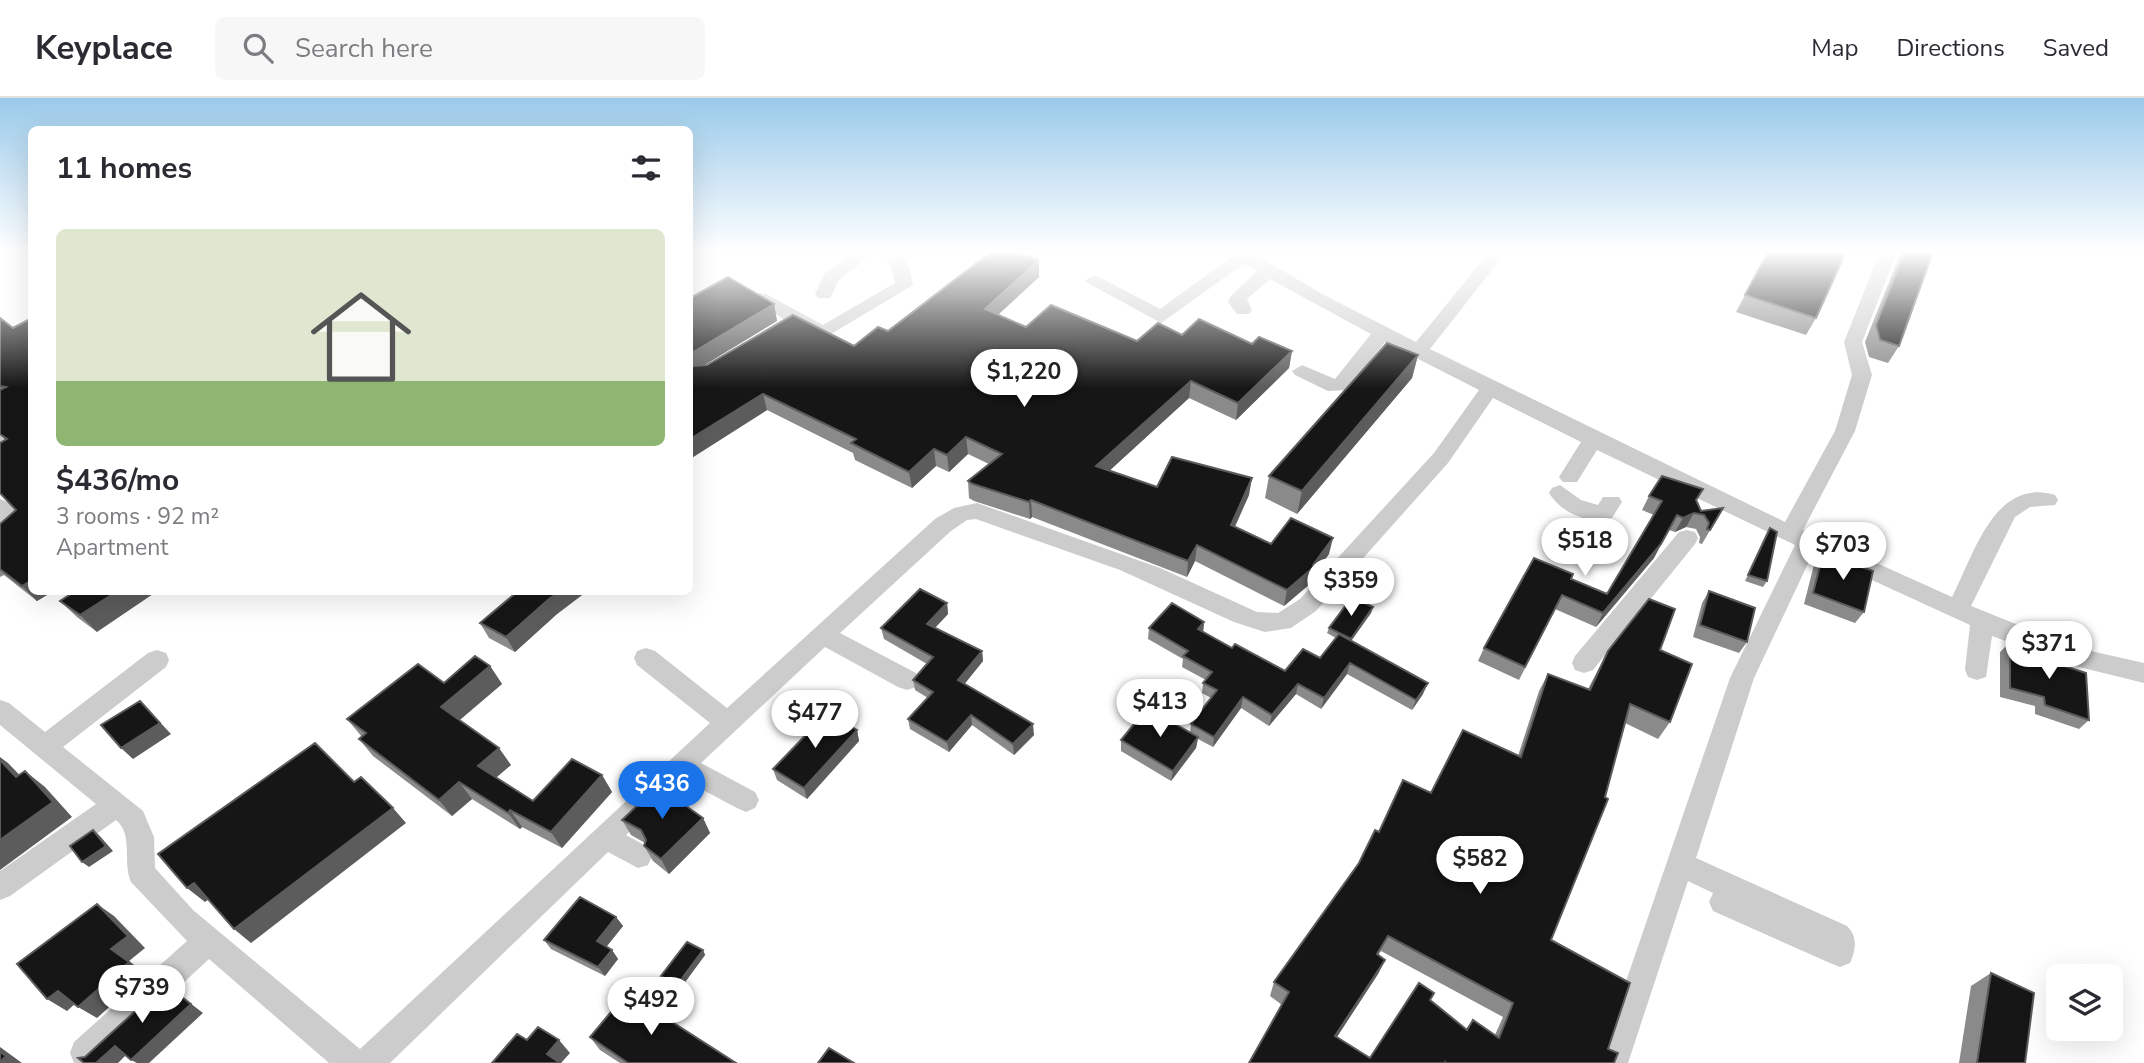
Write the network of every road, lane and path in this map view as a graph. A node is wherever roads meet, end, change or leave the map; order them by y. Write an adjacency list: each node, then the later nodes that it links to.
1 (888, 297): 10 (street)
2 (1123, 297): 3 (street)
3 (1187, 297)
4 (1239, 297): 9 (street)
5 (1317, 297): 11 (street)
6 (1462, 297): 13 (street)
7 (1871, 297): 25 (street)
8 (760, 299): 10 (street)
9 (1243, 310)
10 (796, 320): 12 (street)
11 (1382, 332): 13 (street); 14 (street)
12 (774, 334)
13 (1419, 351): 15 (street)
14 (1301, 371)
15 (1487, 394): 16 (street); 18 (street); 28 (street)
16 (1543, 432)
17 (0, 439): 19 (street)
18 (1592, 440): 21 (street); 25 (street)
19 (0, 447)
20 (2047, 500): 26 (street)
21 (1611, 502)
22 (0, 506): 23 (street)
23 (0, 536)
24 (1687, 538): 31 (street)
25 (1799, 538): 26 (street); 43 (street)
26 (1958, 608): 27 (street)
27 (1982, 619): 32 (street); 33 (street)
28 (822, 634): 34 (street); 36 (street)
29 (646, 658): 36 (street)
30 (157, 660): 37 (street)
31 (1584, 663)
32 (1976, 670)
33 (2144, 673)
34 (907, 680)
35 (0, 710): 37 (street)
36 (727, 722): 38 (street)
37 (44, 747): 40 (street)
38 (680, 765): 39 (street); 41 (street)
39 (746, 800)
40 (116, 805): 44 (street); 46 (street)
41 (604, 836): 42 (street); 49 (street)
42 (638, 856)
43 (1678, 863): 45 (street); 50 (street)
44 (0, 887)
45 (1723, 902)
46 (209, 940): 47 (street); 48 (street)
47 (85, 1053)
48 (353, 1063)
49 (368, 1063)
50 (1613, 1063)

